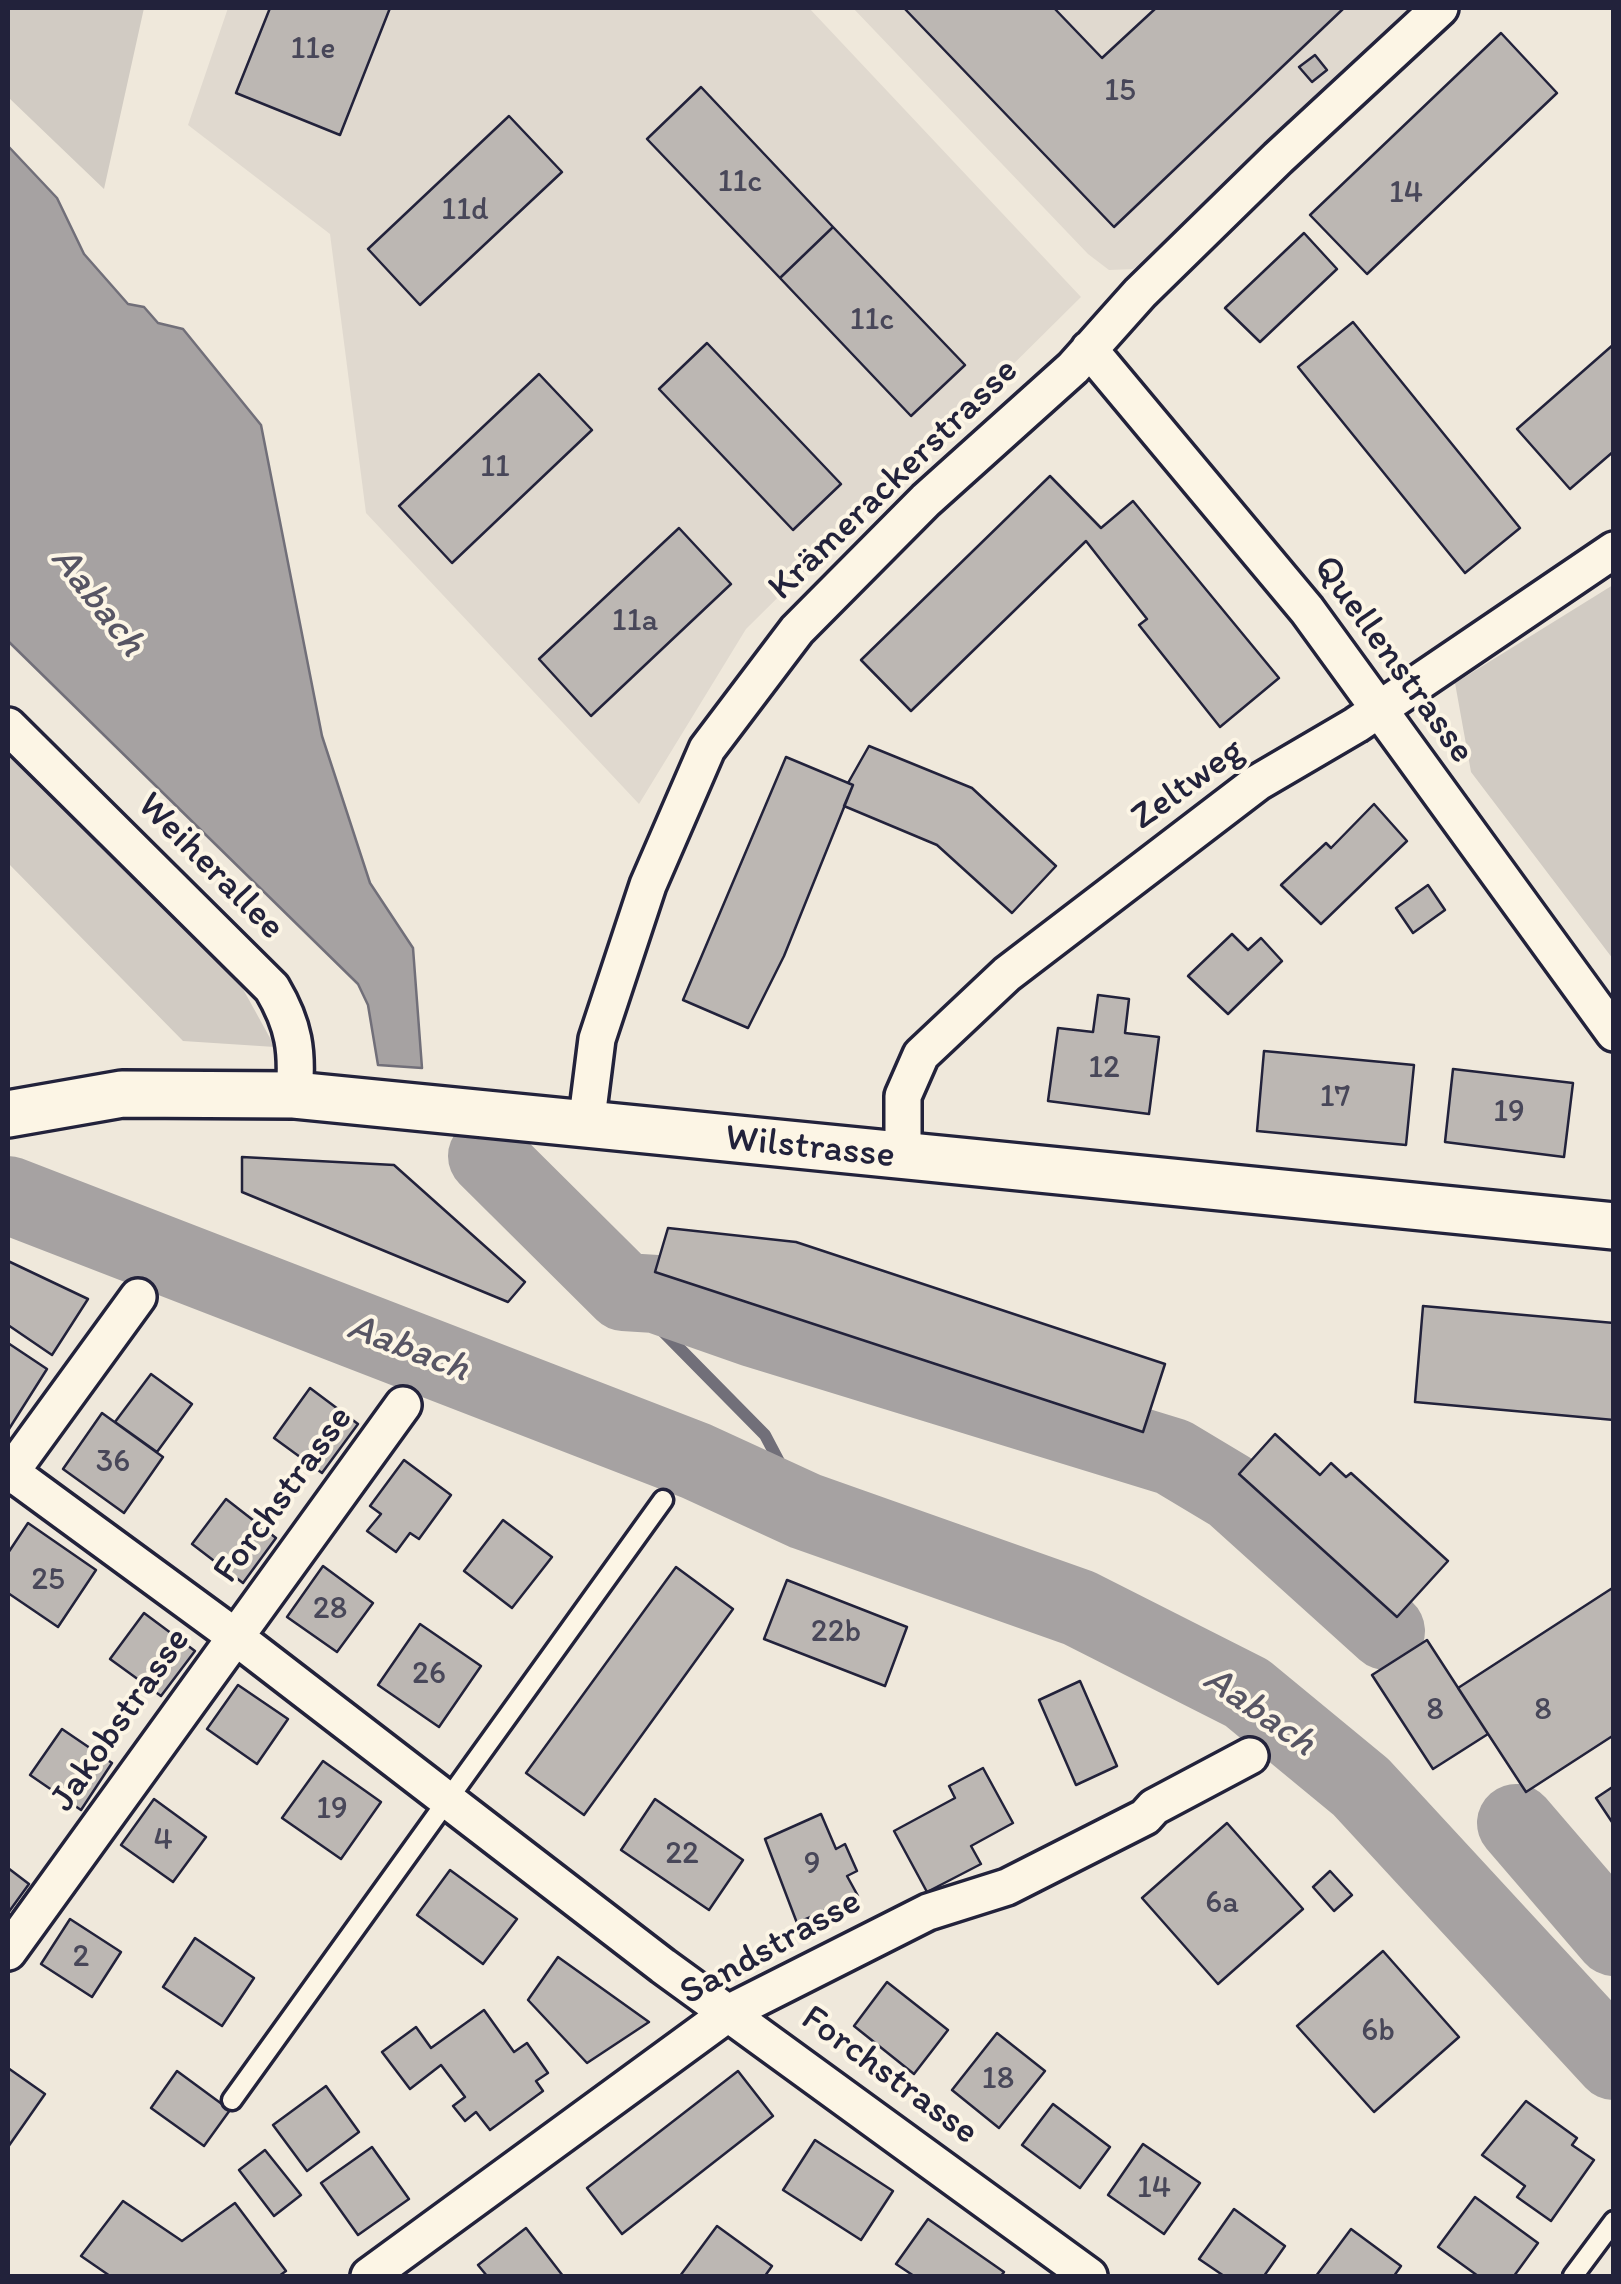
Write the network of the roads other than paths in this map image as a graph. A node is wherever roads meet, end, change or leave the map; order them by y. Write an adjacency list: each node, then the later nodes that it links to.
1 (1440, 8): 2 (street, Krämerackerstrasse)
2 (1090, 348): 4 (street, Quellenstrasse); 9 (street, Krämerackerstrasse)
3 (1614, 550): 4 (street, Zeltweg)
4 (1378, 710): 6 (street, Quellenstrasse); 10 (street, Zeltweg)
5 (8, 726): 7 (street, Weiherallee)
6 (1614, 1033)
7 (294, 1095): 8 (street, Wilstrasse); 9 (street, Wilstrasse)
8 (8, 1114)
9 (586, 1126): 10 (street, Wilstrasse)
10 (903, 1158): 11 (street, Wilstrasse)
11 (1614, 1226)
12 (138, 1297): 14 (street, Forchstrasse)
13 (403, 1406): 16 (street, Forchstrasse)
14 (8, 1472): 16 (street, Forchstrasse)
15 (662, 1500): 18 (lane)
16 (234, 1635): 18 (street, Forchstrasse); 19 (street, Jakobstrasse)
17 (1250, 1756): 20 (street, Sandstrasse)
18 (448, 1800): 20 (street, Forchstrasse); 21 (lane)
19 (8, 1952)
20 (730, 2012): 23 (street, Sandstrasse); 24 (street, Forchstrasse)
21 (232, 2100)
22 (1614, 2222): 25 (lane)
23 (369, 2276)
24 (1089, 2276)
25 (1573, 2276)

